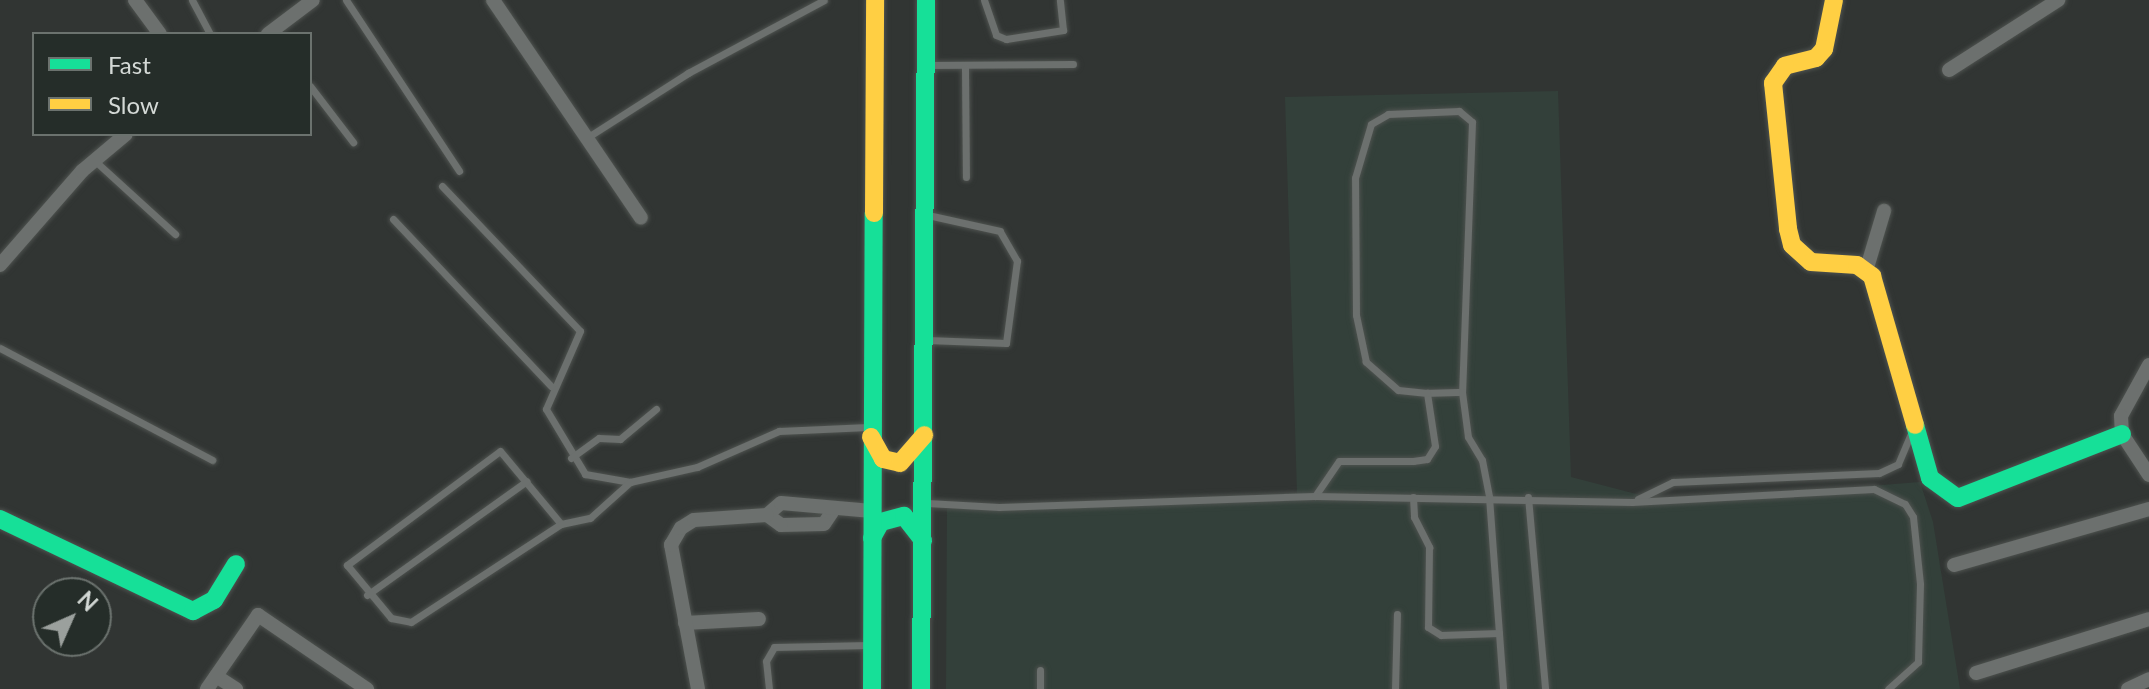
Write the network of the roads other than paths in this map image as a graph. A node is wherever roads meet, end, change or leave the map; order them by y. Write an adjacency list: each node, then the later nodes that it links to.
1 (135, 0): 13 (street)
2 (192, 0): 14 (lane)
3 (313, 0): 15 (street)
4 (346, 0): 25 (lane)
5 (493, 0): 22 (street)
6 (824, 0): 22 (lane)
7 (875, 0): 43 (main road)
8 (926, 0): 17 (main road)
9 (984, 0): 10 (lane)
10 (1060, 0)
11 (1834, 0): 34 (main road)
12 (2058, 0): 19 (street)
13 (159, 32)
14 (209, 32)
15 (272, 32)
16 (1073, 64): 18 (lane)
17 (926, 65): 18 (lane); 29 (main road)
18 (965, 68): 26 (lane)
19 (1949, 70)
20 (312, 89): 23 (lane)
21 (124, 136): 24 (street)
22 (588, 137): 30 (street)
23 (353, 142)
24 (94, 160): 32 (lane); 33 (street)
25 (459, 171)
26 (966, 177)
27 (442, 186): 38 (lane)
28 (1884, 211): 34 (street)
29 (926, 215): 35 (main road); 35 (lane)
30 (641, 218)
31 (393, 219): 38 (lane)
32 (175, 234)
33 (0, 265)
34 (1866, 271): 42 (main road)
35 (925, 340): 44 (main road)
36 (0, 348): 47 (lane)
37 (2149, 365): 45 (street)
38 (551, 386): 46 (lane)
39 (1462, 392): 40 (lane); 40 (lane); 53 (lane)
40 (1427, 393): 51 (lane)
41 (656, 409): 46 (lane)
42 (1915, 424): 45 (main road); 55 (lane)
43 (870, 430): 44 (main road); 50 (lane); 58 (main road)
44 (925, 434): 56 (main road)
45 (2122, 434): 48 (street)
46 (571, 458): 50 (lane)
47 (212, 460)
48 (2149, 475)
49 (527, 481): 62 (lane); 67 (lane); 67 (lane)
50 (630, 482): 62 (lane)
51 (1315, 496): 52 (lane); 56 (lane)
52 (1413, 497): 53 (lane); 72 (lane)
53 (1489, 497): 54 (lane); 72 (lane)
54 (1528, 497): 55 (lane); 88 (lane)
55 (1632, 502): 89 (lane)
56 (925, 503): 64 (main road)
57 (2149, 509): 66 (street)
58 (872, 511): 59 (street); 63 (main road)
59 (832, 512): 60 (street); 60 (street)
60 (767, 515): 71 (street)
61 (0, 519): 65 (main road)
62 (561, 524): 67 (lane)
63 (872, 538): 64 (main road); 73 (main road)
64 (923, 540): 84 (main road)
65 (236, 564)
66 (1954, 565)
67 (367, 595)
68 (1397, 614): 86 (lane)
69 (759, 619): 71 (street)
70 (2149, 619): 75 (street)
71 (685, 623): 81 (street)
72 (1499, 633): 87 (lane)
73 (872, 645): 82 (lane); 83 (main road)
74 (1040, 670): 85 (lane)
75 (1976, 673)
76 (216, 676): 78 (street); 79 (street); 80 (street)
77 (2149, 679): 90 (street)
78 (207, 689)
79 (236, 689)
80 (367, 689)
81 (698, 689)
82 (769, 689)
83 (872, 689)
84 (921, 689)
85 (1040, 689)
86 (1395, 689)
87 (1503, 689)
88 (1545, 689)
89 (1888, 689)
90 (2128, 689)

